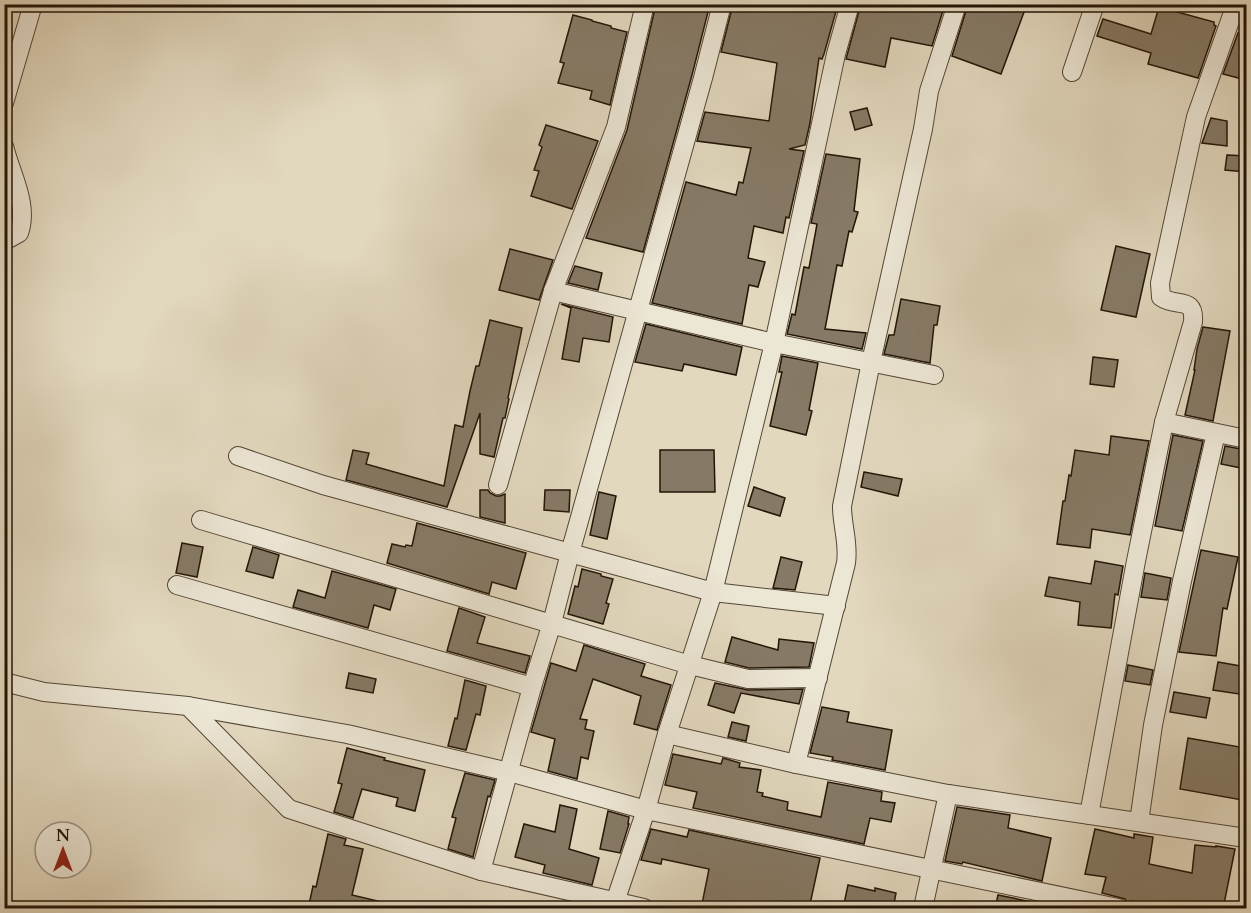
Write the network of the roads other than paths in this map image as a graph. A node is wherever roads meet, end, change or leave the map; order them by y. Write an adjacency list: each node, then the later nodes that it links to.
1 (33, 4): 9 (street)
2 (645, 4): 12 (street)
3 (722, 4): 13 (street)
4 (850, 4): 14 (street)
5 (957, 4): 15 (street)
6 (1095, 4): 8 (street)
7 (1236, 4): 17 (street)
8 (1072, 72)
9 (4, 103)
10 (4, 146): 11 (street)
11 (4, 238)
12 (553, 291): 13 (street); 21 (street)
13 (637, 312): 14 (street); 23 (street)
14 (774, 343): 15 (street); 25 (street)
15 (871, 362): 16 (street); 26 (street)
16 (934, 375)
17 (1164, 422): 18 (street); 38 (street)
18 (1216, 433): 19 (street); 39 (street)
19 (1246, 439)
20 (238, 456): 23 (street)
21 (498, 485)
22 (201, 520): 27 (street)
23 (570, 553): 25 (street); 27 (street)
24 (177, 585): 31 (street)
25 (713, 592): 26 (street); 28 (street)
26 (836, 606): 29 (street)
27 (552, 623): 28 (street); 31 (street)
28 (690, 665): 29 (street); 33 (street)
29 (818, 678): 34 (street)
30 (4, 682): 32 (street)
31 (532, 687): 35 (street)
32 (188, 706): 35 (street); 42 (street)
33 (667, 734): 34 (street); 37 (street)
34 (796, 764): 36 (street)
35 (509, 772): 37 (street); 42 (street)
36 (948, 794): 38 (street); 41 (street)
37 (646, 810): 41 (street); 43 (street)
38 (1089, 814): 39 (street)
39 (1139, 822): 40 (street)
40 (1246, 838)
41 (931, 869): 45 (street); 46 (street)
42 (481, 871): 43 (street)
43 (615, 902): 44 (street)
44 (644, 909)
45 (923, 909)
46 (1118, 909)

